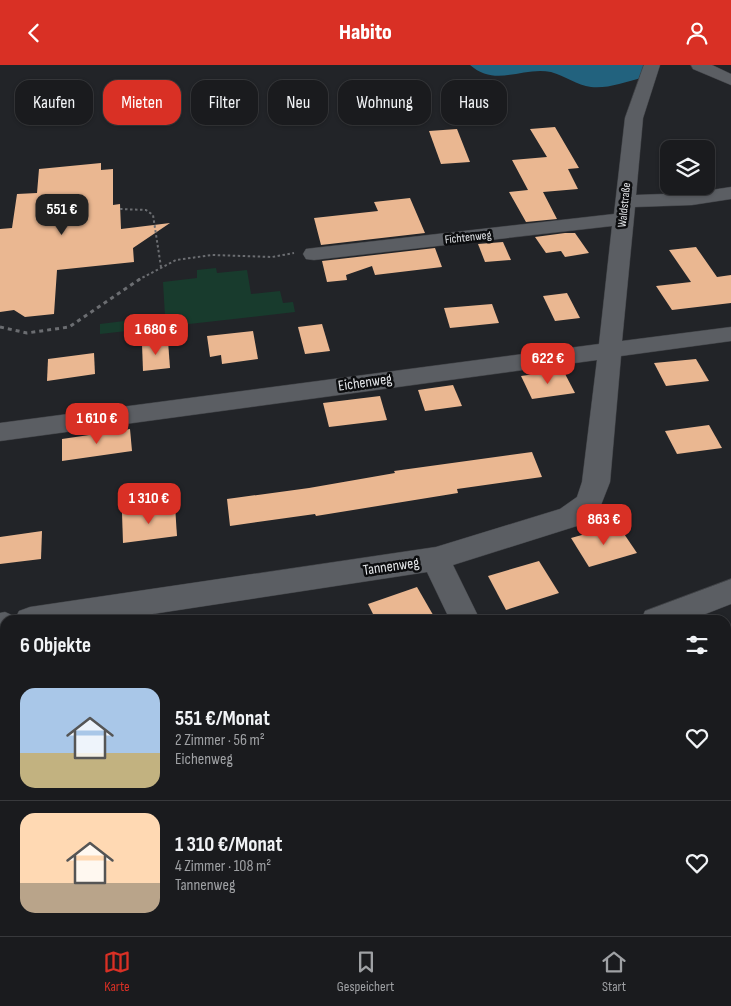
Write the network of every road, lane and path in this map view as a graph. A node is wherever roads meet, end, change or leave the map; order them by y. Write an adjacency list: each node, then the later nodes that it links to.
1 (652, 65): 6 (street, Waldstraße)
2 (699, 65): 3 (street)
3 (731, 79)
4 (731, 193): 6 (street, Fichtenweg)
5 (120, 209): 8 (path)
6 (623, 210): 7 (street, Fichtenweg); 11 (street, Waldstraße)
7 (314, 254): 8 (path)
8 (161, 267): 9 (path)
9 (0, 327)
10 (731, 334): 11 (street, Eichenweg)
11 (611, 349): 12 (street, Eichenweg); 13 (street, Tannenweg)
12 (0, 431)
13 (436, 559): 15 (street, Tannenweg); 16 (street)
14 (731, 591): 17 (street)
15 (63, 615)
16 (463, 615)
17 (669, 615)

